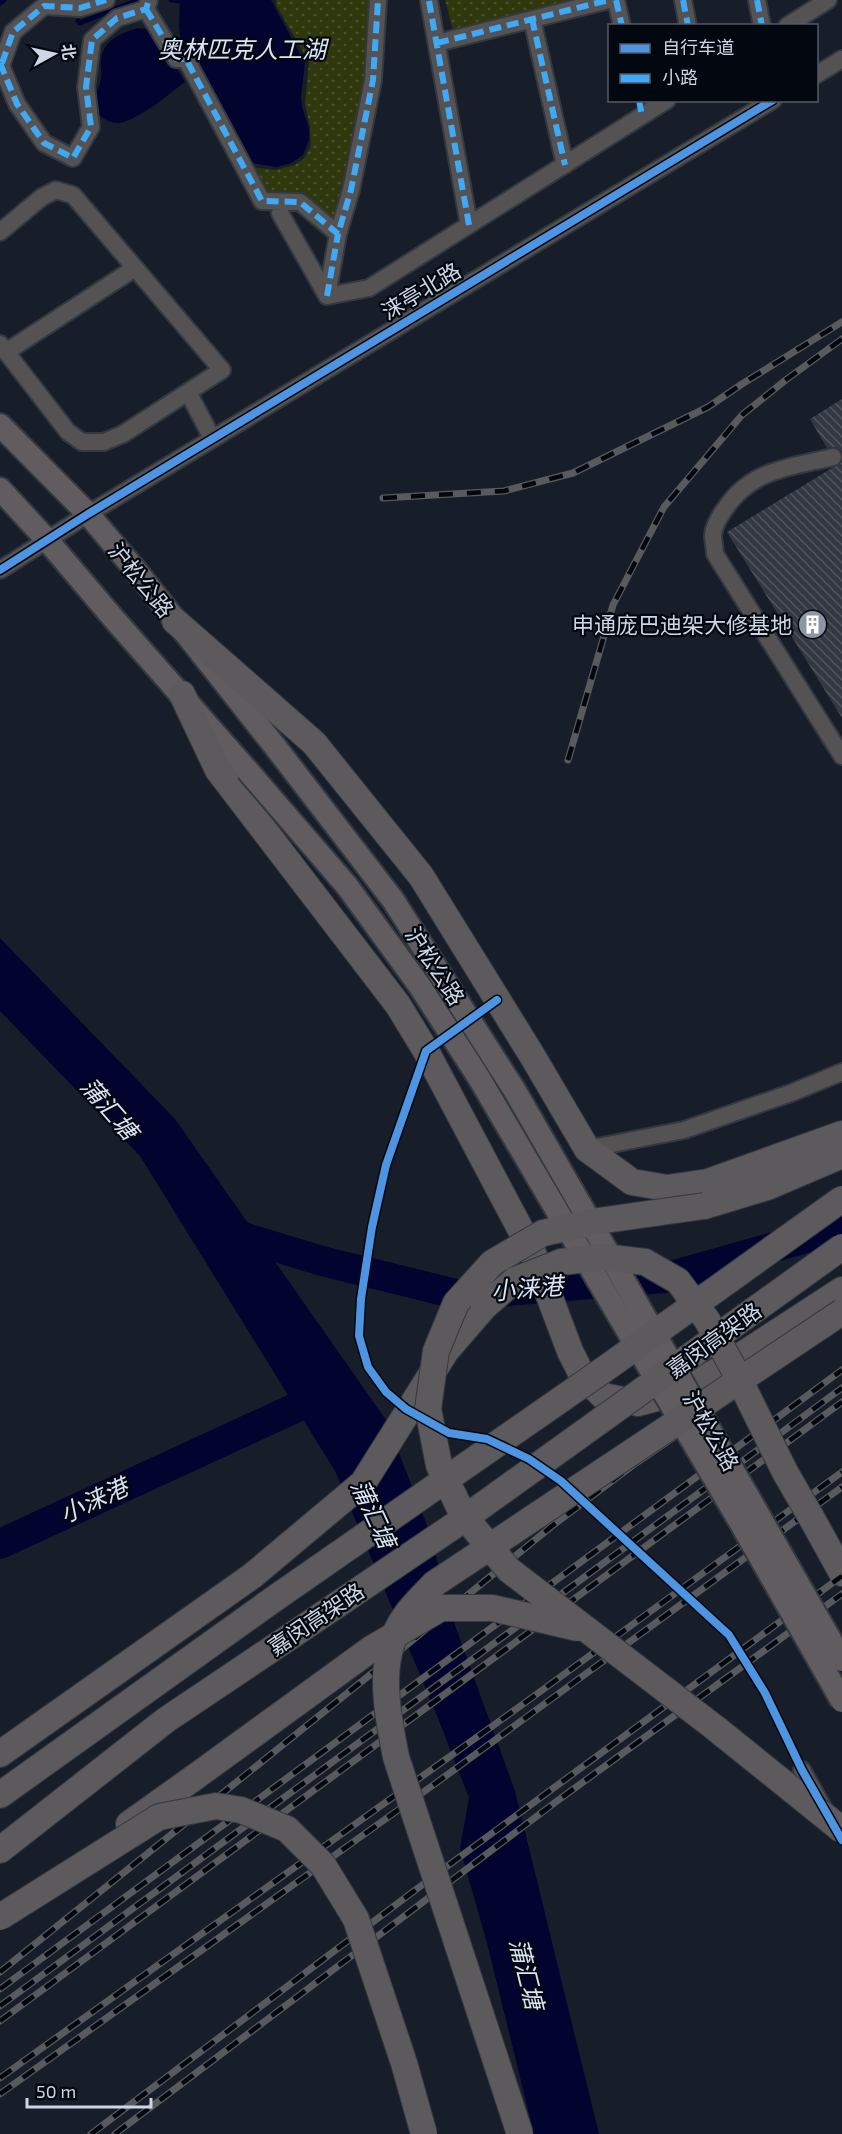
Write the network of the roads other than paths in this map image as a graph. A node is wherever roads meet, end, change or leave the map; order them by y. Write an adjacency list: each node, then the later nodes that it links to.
1 (106, 0): 17 (street)
2 (378, 0): 26 (street)
3 (427, 0): 15 (street)
4 (609, 0): 10 (street)
5 (616, 0): 11 (street)
6 (683, 0): 12 (street)
7 (757, 0): 13 (street)
8 (828, 0): 14 (street)
9 (147, 4): 17 (street); 26 (street)
10 (531, 19): 15 (street); 22 (street)
11 (622, 24)
12 (688, 24)
13 (762, 24)
14 (790, 24)
15 (437, 43): 24 (street)
16 (842, 59): 18 (street)
17 (1, 63)
18 (818, 74)
19 (661, 102): 21 (street)
20 (770, 102): 32 (street, 涞亭北路)
21 (641, 108): 22 (street)
22 (565, 165): 24 (street)
23 (280, 213): 28 (street)
24 (469, 225): 28 (street)
25 (0, 232): 27 (street)
26 (338, 234): 28 (street)
27 (135, 268): 29 (street); 30 (street)
28 (327, 297)
29 (3, 348): 30 (street)
30 (189, 392): 32 (street)
31 (0, 425): 35 (main road, 沪松公路)
32 (212, 438): 35 (street, 涞亭北路)
33 (833, 457): 40 (street)
34 (0, 489): 36 (main road, 沪松公路)
35 (87, 514): 36 (street, 涞亭北路); 38 (main road, 沪松公路)
36 (47, 540): 37 (street, 涞亭北路); 39 (main road, 沪松公路)
37 (0, 570)
38 (175, 621): 43 (highway); 51 (main road, 沪松公路, bridge)
39 (182, 694): 47 (highway); 52 (main road, 沪松公路, bridge)
40 (842, 756)
41 (842, 1072): 43 (street)
42 (842, 1134): 43 (highway)
43 (587, 1149)
44 (842, 1155): 50 (highway, bridge)
45 (842, 1198): 55 (highway, 嘉闵高架路, bridge)
46 (842, 1247): 58 (highway, 嘉闵高架路, bridge)
47 (842, 1290)
48 (842, 1311): 61 (highway, bridge)
49 (842, 1573): 53 (highway, bridge)
50 (587, 1630): 56 (highway, bridge); 59 (highway, bridge)
51 (842, 1660)
52 (842, 1701)
53 (0, 1754)
54 (802, 1770): 57 (street)
55 (0, 1795)
56 (842, 1830)
57 (842, 1840)
58 (0, 1850)
59 (0, 1917): 60 (highway, bridge)
60 (424, 2134)
61 (520, 2134)

